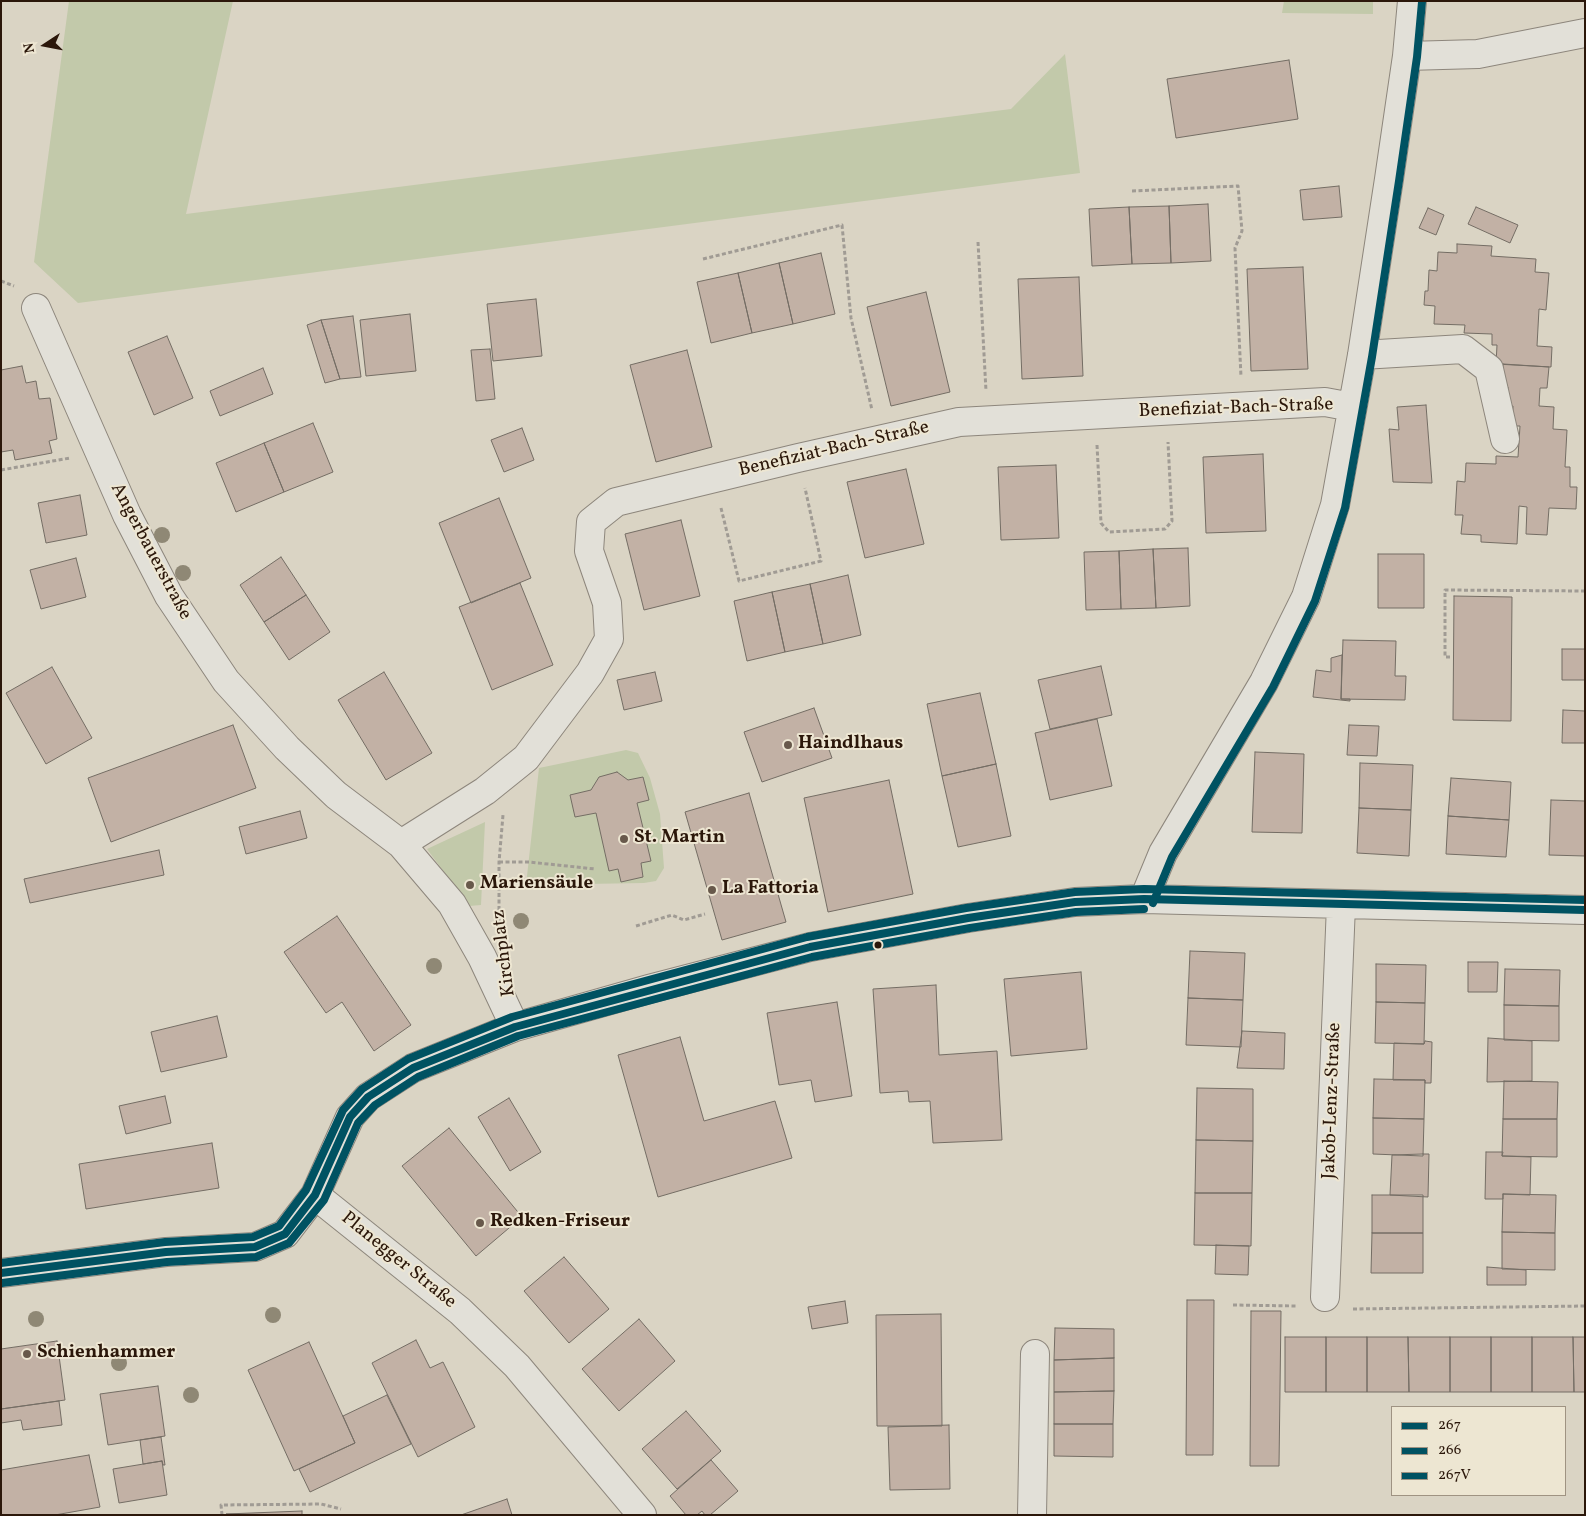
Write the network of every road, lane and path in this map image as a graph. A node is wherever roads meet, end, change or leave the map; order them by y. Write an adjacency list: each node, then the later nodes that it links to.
1 (1412, 1): 3 (street)
2 (1585, 33): 3 (street)
3 (1407, 56): 8 (street)
4 (1132, 191): 9 (path)
5 (978, 242): 13 (path)
6 (703, 259): 15 (path)
7 (36, 308): 16 (street, Angerbauerstraße)
8 (1362, 354): 10 (street); 14 (street)
9 (1242, 406): 10 (street, Benefiziat-Bach-Straße); 11 (street, Benefiziat-Bach-Straße)
10 (1352, 407): 26 (street)
11 (1167, 411): 12 (street, Benefiziat-Bach-Straße); 12 (path)
12 (1096, 415): 13 (street, Benefiziat-Bach-Straße)
13 (987, 420): 15 (street, Benefiziat-Bach-Straße)
14 (1505, 439)
15 (879, 440): 17 (street, Benefiziat-Bach-Straße)
16 (100, 454): 18 (path); 23 (street, Angerbauerstraße)
17 (798, 458): 19 (street, Benefiziat-Bach-Straße); 19 (path)
18 (1, 470)
19 (714, 478): 23 (street, Benefiziat-Bach-Straße)
20 (1585, 591): 21 (path)
21 (1450, 657)
22 (503, 812): 24 (path, Kirchplatz)
23 (401, 844): 32 (street, Kirchplatz)
24 (499, 862): 25 (path); 31 (path, Kirchplatz)
25 (595, 869)
26 (1144, 899): 27 (street); 32 (street)
27 (1341, 905): 28 (street); 35 (street, Jakob-Lenz-Straße)
28 (1585, 910)
29 (705, 914): 30 (path)
30 (636, 926)
31 (500, 932)
32 (515, 1028): 33 (street)
33 (315, 1195): 34 (street); 41 (street, Planegger Straße)
34 (1, 1272)
35 (1323, 1304): 36 (path); 37 (path)
36 (1233, 1305)
37 (1585, 1306)
38 (1035, 1354): 42 (street)
39 (341, 1509): 40 (path)
40 (222, 1515)
41 (642, 1515)
42 (1032, 1515)

